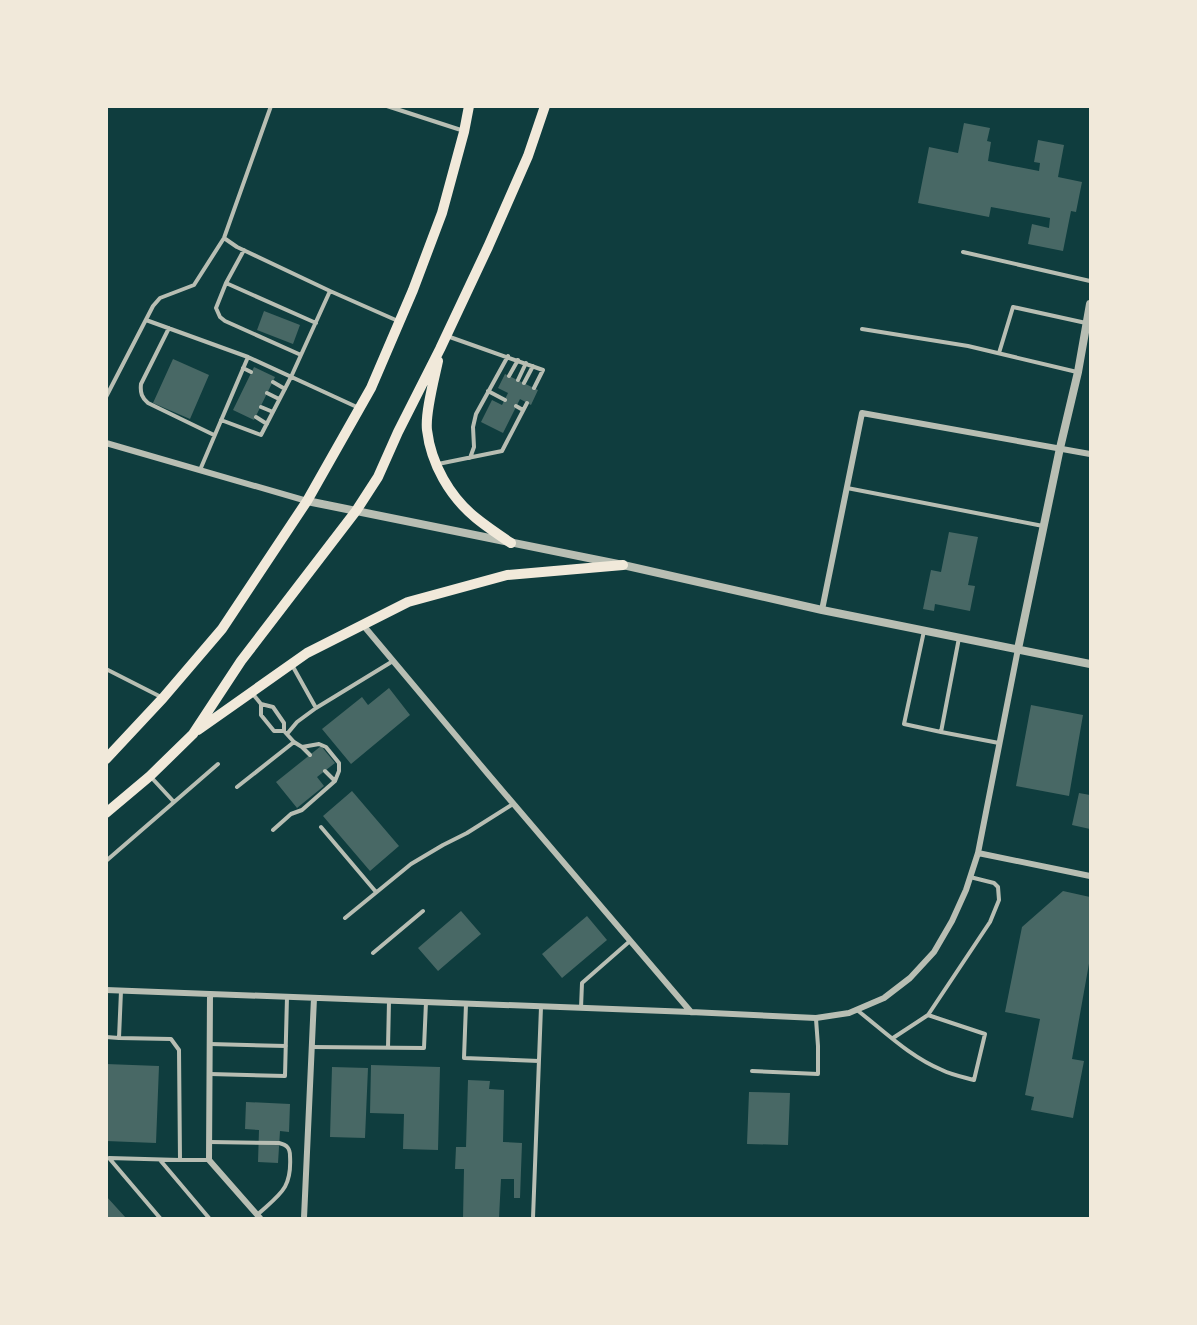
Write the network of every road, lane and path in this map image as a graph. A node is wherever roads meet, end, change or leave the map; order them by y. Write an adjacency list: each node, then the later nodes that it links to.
1 (271, 106): 7 (lane)
2 (387, 106): 5 (lane)
3 (469, 106): 6 (main road)
4 (544, 106): 20 (main road)
5 (400, 108): 6 (lane)
6 (464, 132): 15 (main road)
7 (224, 238): 8 (lane); 14 (lane)
8 (244, 250): 11 (lane); 12 (lane)
9 (963, 252): 10 (lane)
10 (1090, 281)
11 (226, 283): 16 (lane); 23 (lane)
12 (330, 291): 15 (lane); 16 (lane)
13 (1090, 304): 17 (street)
14 (146, 320): 18 (lane); 47 (lane)
15 (400, 321): 55 (main road)
16 (316, 323): 23 (lane)
17 (1087, 323): 22 (lane); 31 (street)
18 (169, 328): 25 (lane); 61 (lane)
19 (862, 329): 22 (lane)
20 (446, 335): 21 (main road); 24 (lane)
21 (440, 349): 66 (main road); 70 (main road)
22 (999, 353): 31 (lane)
23 (301, 355): 33 (lane)
24 (508, 356): 26 (lane); 42 (lane)
25 (248, 357): 29 (lane); 33 (lane)
26 (518, 360): 27 (lane); 32 (lane)
27 (526, 363): 28 (lane); 35 (lane)
28 (533, 366): 38 (lane); 39 (lane)
29 (243, 368): 30 (lane); 34 (lane)
30 (251, 372)
31 (1078, 372): 63 (street)
32 (509, 376)
33 (291, 377): 40 (lane); 55 (lane)
34 (239, 378): 36 (lane); 43 (lane)
35 (518, 380)
36 (246, 382)
37 (273, 382): 40 (lane)
38 (524, 383)
39 (534, 388)
40 (285, 389): 48 (lane)
41 (502, 390): 46 (lane)
42 (489, 391): 46 (lane); 65 (lane)
43 (233, 393): 45 (lane); 51 (lane)
44 (267, 393): 48 (lane)
45 (240, 396)
46 (498, 396): 49 (lane)
47 (106, 397)
48 (279, 399): 57 (lane)
49 (505, 400)
50 (527, 403): 56 (lane)
51 (228, 404): 54 (lane); 59 (lane)
52 (261, 406): 57 (lane)
53 (516, 406): 56 (lane)
54 (235, 407)
55 (359, 409): 69 (main road)
56 (523, 410): 65 (lane)
57 (273, 412): 60 (lane)
58 (256, 417): 60 (lane)
59 (221, 420): 60 (lane); 61 (lane)
60 (267, 424)
61 (215, 435): 67 (lane)
62 (106, 443): 67 (street)
63 (1060, 448): 64 (street); 68 (street); 71 (street)
64 (1090, 454)
65 (470, 458): 66 (lane)
66 (435, 464): 72 (main road)
67 (200, 470): 69 (street)
68 (847, 488): 71 (lane); 74 (street)
69 (307, 501): 70 (street); 84 (main road)
70 (356, 511): 72 (street); 89 (main road)
71 (1044, 526): 78 (street)
72 (511, 543): 73 (street)
73 (623, 565): 74 (street); 75 (main road)
74 (822, 610): 76 (street)
75 (363, 625): 79 (street); 81 (main road)
76 (924, 631): 77 (street); 88 (lane)
77 (959, 637): 78 (street); 88 (lane)
78 (1018, 649): 80 (street); 91 (street)
79 (393, 661): 86 (lane); 101 (street)
80 (1090, 664)
81 (291, 665): 83 (main road); 86 (lane)
82 (106, 669): 84 (lane)
83 (252, 693): 85 (lane); 89 (main road)
84 (163, 698): 94 (main road)
85 (261, 704): 87 (lane); 87 (lane)
86 (316, 708): 87 (lane)
87 (285, 732): 90 (lane)
88 (941, 732): 91 (lane)
89 (193, 734): 97 (main road)
90 (294, 741): 92 (lane); 99 (lane)
91 (1000, 744): 105 (street)
92 (302, 747): 93 (lane); 98 (lane)
93 (310, 755)
94 (106, 759)
95 (218, 764): 100 (lane)
96 (325, 771): 98 (lane)
97 (150, 776): 100 (lane); 102 (main road)
98 (335, 781): 104 (lane)
99 (237, 787)
100 (174, 802): 106 (lane)
101 (513, 804): 109 (lane); 112 (street)
102 (106, 813)
103 (321, 827): 109 (lane)
104 (273, 830)
105 (978, 853): 107 (street); 108 (street)
106 (106, 861)
107 (1090, 876)
108 (970, 877): 124 (street); 126 (lane)
109 (376, 892): 111 (lane)
110 (423, 911): 113 (lane)
111 (345, 918)
112 (631, 941): 123 (lane); 125 (street)
113 (373, 953)
114 (106, 990): 115 (street)
115 (121, 991): 116 (street); 129 (lane)
116 (210, 994): 117 (street); 131 (street)
117 (287, 997): 118 (street); 132 (lane)
118 (314, 998): 119 (street); 133 (street)
119 (389, 1001): 120 (street); 134 (lane)
120 (426, 1002): 121 (street); 134 (lane)
121 (466, 1004): 122 (street); 135 (lane)
122 (541, 1006): 123 (street); 135 (lane)
123 (581, 1008): 125 (street)
124 (856, 1010): 127 (street); 130 (lane)
125 (692, 1012): 127 (street)
126 (928, 1015): 130 (lane); 130 (lane)
127 (816, 1018): 136 (lane)
128 (106, 1037): 129 (lane)
129 (119, 1038): 140 (lane)
130 (893, 1038)
131 (210, 1044): 132 (lane); 137 (street)
132 (286, 1046): 137 (lane)
133 (312, 1047): 134 (lane); 145 (street)
134 (388, 1047)
135 (539, 1061): 146 (lane)
136 (752, 1071)
137 (210, 1074): 138 (street)
138 (209, 1142): 141 (street); 142 (lane)
139 (160, 1160): 140 (lane); 143 (lane); 144 (lane)
140 (180, 1160): 141 (lane)
141 (209, 1160): 142 (street)
142 (259, 1217)
143 (160, 1218)
144 (209, 1218)
145 (304, 1218)
146 (533, 1218)

